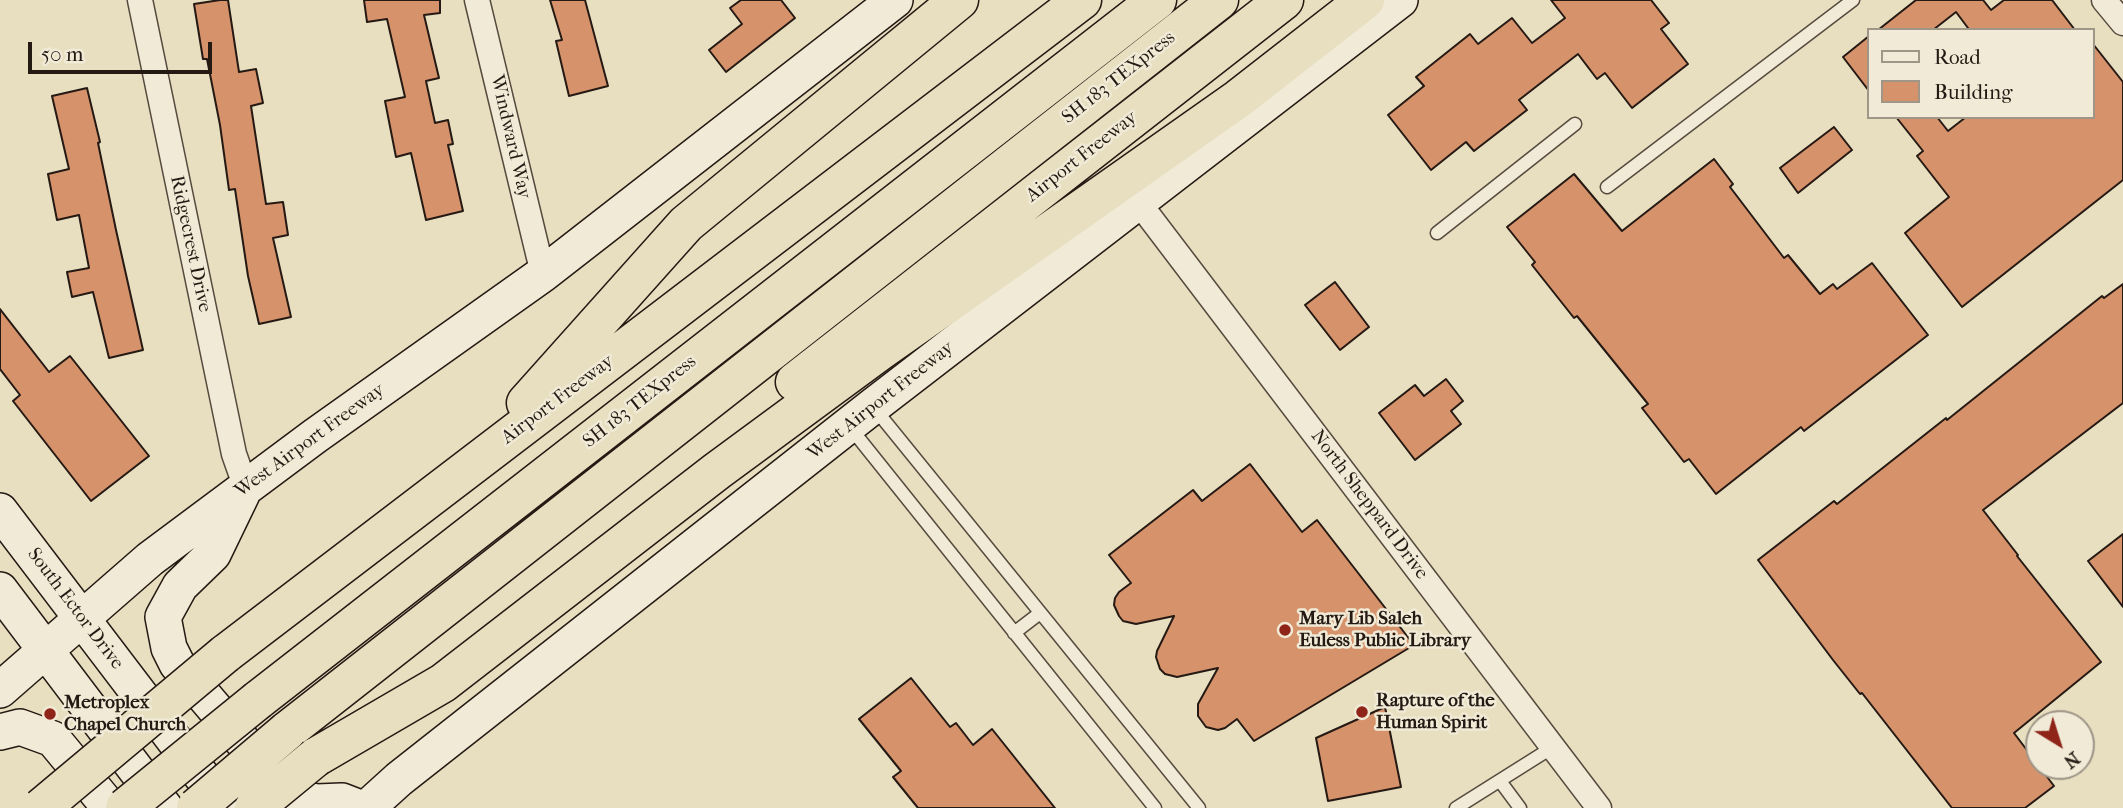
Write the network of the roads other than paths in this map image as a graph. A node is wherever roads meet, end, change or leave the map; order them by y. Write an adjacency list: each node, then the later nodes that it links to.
1 (140, 0): 21 (street, Ridgecrest Drive)
2 (477, 0): 18 (street, Windward Way)
3 (959, 0): 20 (highway)
4 (1083, 0): 20 (highway, Airport Freeway)
5 (1157, 0): 35 (highway, SH 183 TEXpress, bridge)
6 (1219, 0): 37 (highway, SH 183 TEXpress, bridge)
7 (1284, 0): 31 (highway, Airport Freeway)
8 (1365, 0): 31 (highway)
9 (1400, 0): 16 (main road, West Airport Freeway)
10 (1853, 0): 15 (lane)
11 (2104, 0): 13 (street)
12 (880, 5): 18 (main road, West Airport Freeway)
13 (2123, 23)
14 (1575, 124): 17 (lane)
15 (1607, 187)
16 (1139, 203): 19 (main road, West Airport Freeway); 30 (street, North Sheppard Drive)
17 (1437, 233)
18 (543, 274): 21 (main road, West Airport Freeway)
19 (861, 416): 24 (lane); 26 (lane); 41 (main road, West Airport Freeway)
20 (467, 470): 33 (highway, Airport Freeway, bridge)
21 (246, 488): 25 (main road, West Airport Freeway); 40 (main road)
22 (0, 511): 25 (main road, South Ector Drive)
23 (0, 590): 27 (main road)
24 (1040, 613): 26 (lane); 43 (lane)
25 (82, 617): 27 (main road, West Airport Freeway); 38 (main road, South Ector Drive)
26 (1014, 633): 42 (lane)
27 (46, 650): 28 (main road, West Airport Freeway); 36 (main road)
28 (0, 690)
29 (0, 732): 34 (main road)
30 (1553, 747): 32 (lane); 46 (street, North Sheppard Drive)
31 (316, 757): 39 (highway, Airport Freeway, bridge)
32 (1500, 781): 44 (lane); 45 (lane)
33 (41, 808)
34 (110, 808)
35 (125, 808)
36 (165, 808)
37 (196, 808)
38 (226, 808)
39 (254, 808)
40 (360, 808)
41 (367, 808)
42 (1155, 808)
43 (1199, 808)
44 (1456, 808)
45 (1520, 808)
46 (1599, 808)

